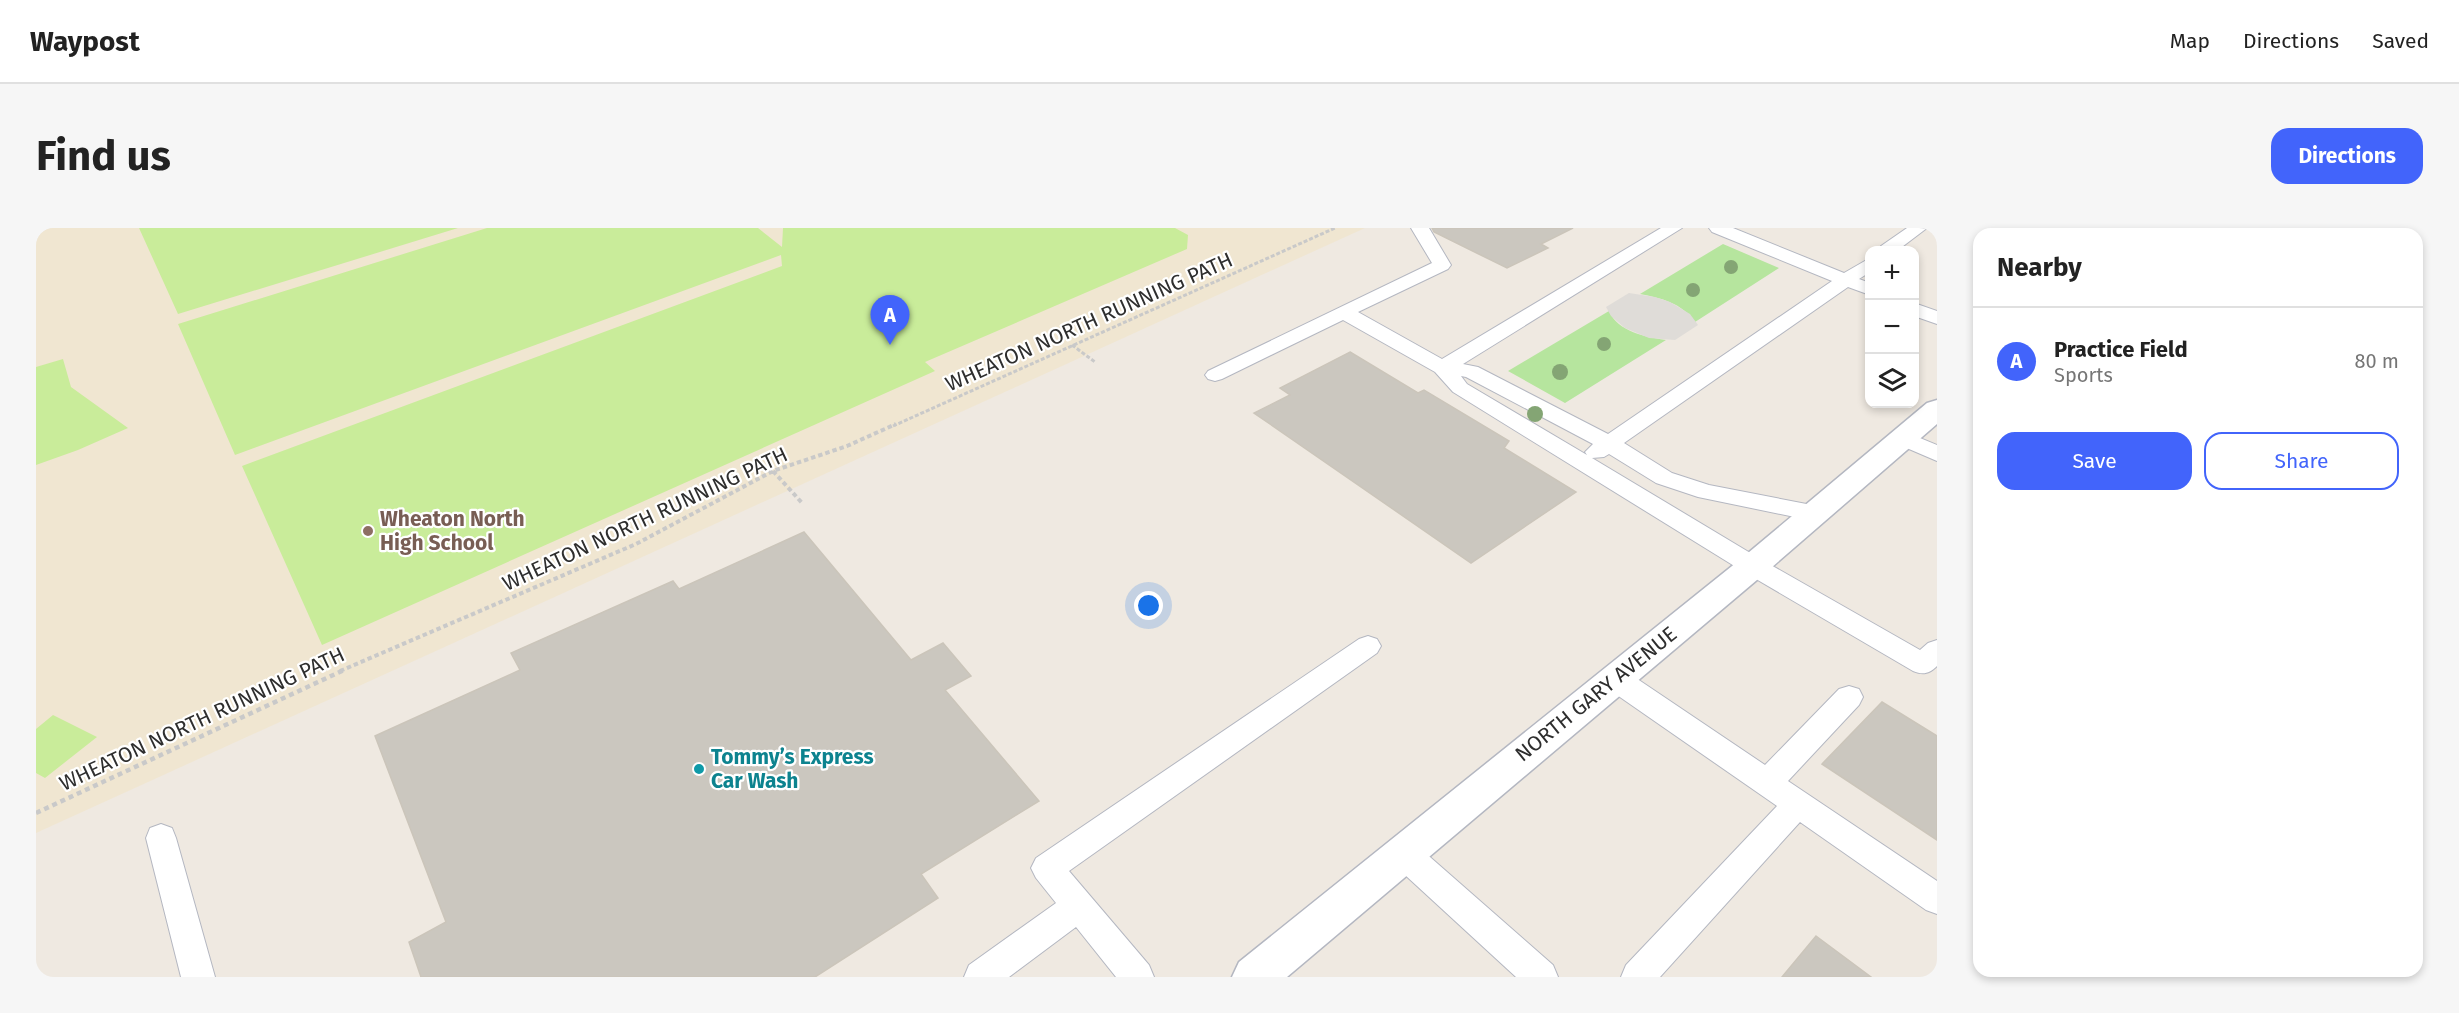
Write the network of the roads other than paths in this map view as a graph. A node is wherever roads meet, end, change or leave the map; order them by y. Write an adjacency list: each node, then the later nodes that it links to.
1 (1420, 228): 10 (lane)
2 (1673, 228): 12 (lane)
3 (1718, 228): 7 (lane)
4 (1918, 228): 5 (lane)
5 (1893, 246)
6 (1865, 266): 7 (lane)
7 (1846, 280): 8 (lane); 16 (lane)
8 (1865, 288)
9 (1919, 311): 11 (lane)
10 (1343, 312): 12 (lane); 13 (lane)
11 (1937, 318)
12 (1442, 368): 16 (lane); 18 (lane)
13 (1215, 375)
14 (1937, 409): 15 (street, NORTH GARY AVENUE)
15 (1903, 438): 17 (lane); 19 (street, NORTH GARY AVENUE)
16 (1608, 443): 18 (lane); 19 (lane)
17 (1937, 454)
18 (1583, 461): 20 (lane)
19 (1814, 513): 20 (street, NORTH GARY AVENUE)
20 (1753, 566): 22 (lane); 23 (street, NORTH GARY AVENUE)
21 (1368, 646): 30 (lane)
22 (1937, 650)
23 (1614, 678): 25 (lane); 28 (street, NORTH GARY AVENUE)
24 (1849, 697): 25 (lane)
25 (1767, 783): 26 (lane)
26 (1798, 804): 29 (lane); 36 (lane)
27 (161, 838): 31 (lane)
28 (1403, 853): 34 (street, NORTH GARY AVENUE); 35 (lane)
29 (1937, 899)
30 (1079, 906): 32 (lane); 33 (lane)
31 (198, 977)
32 (981, 977)
33 (1137, 977)
34 (1254, 977)
35 (1541, 977)
36 (1638, 977)

